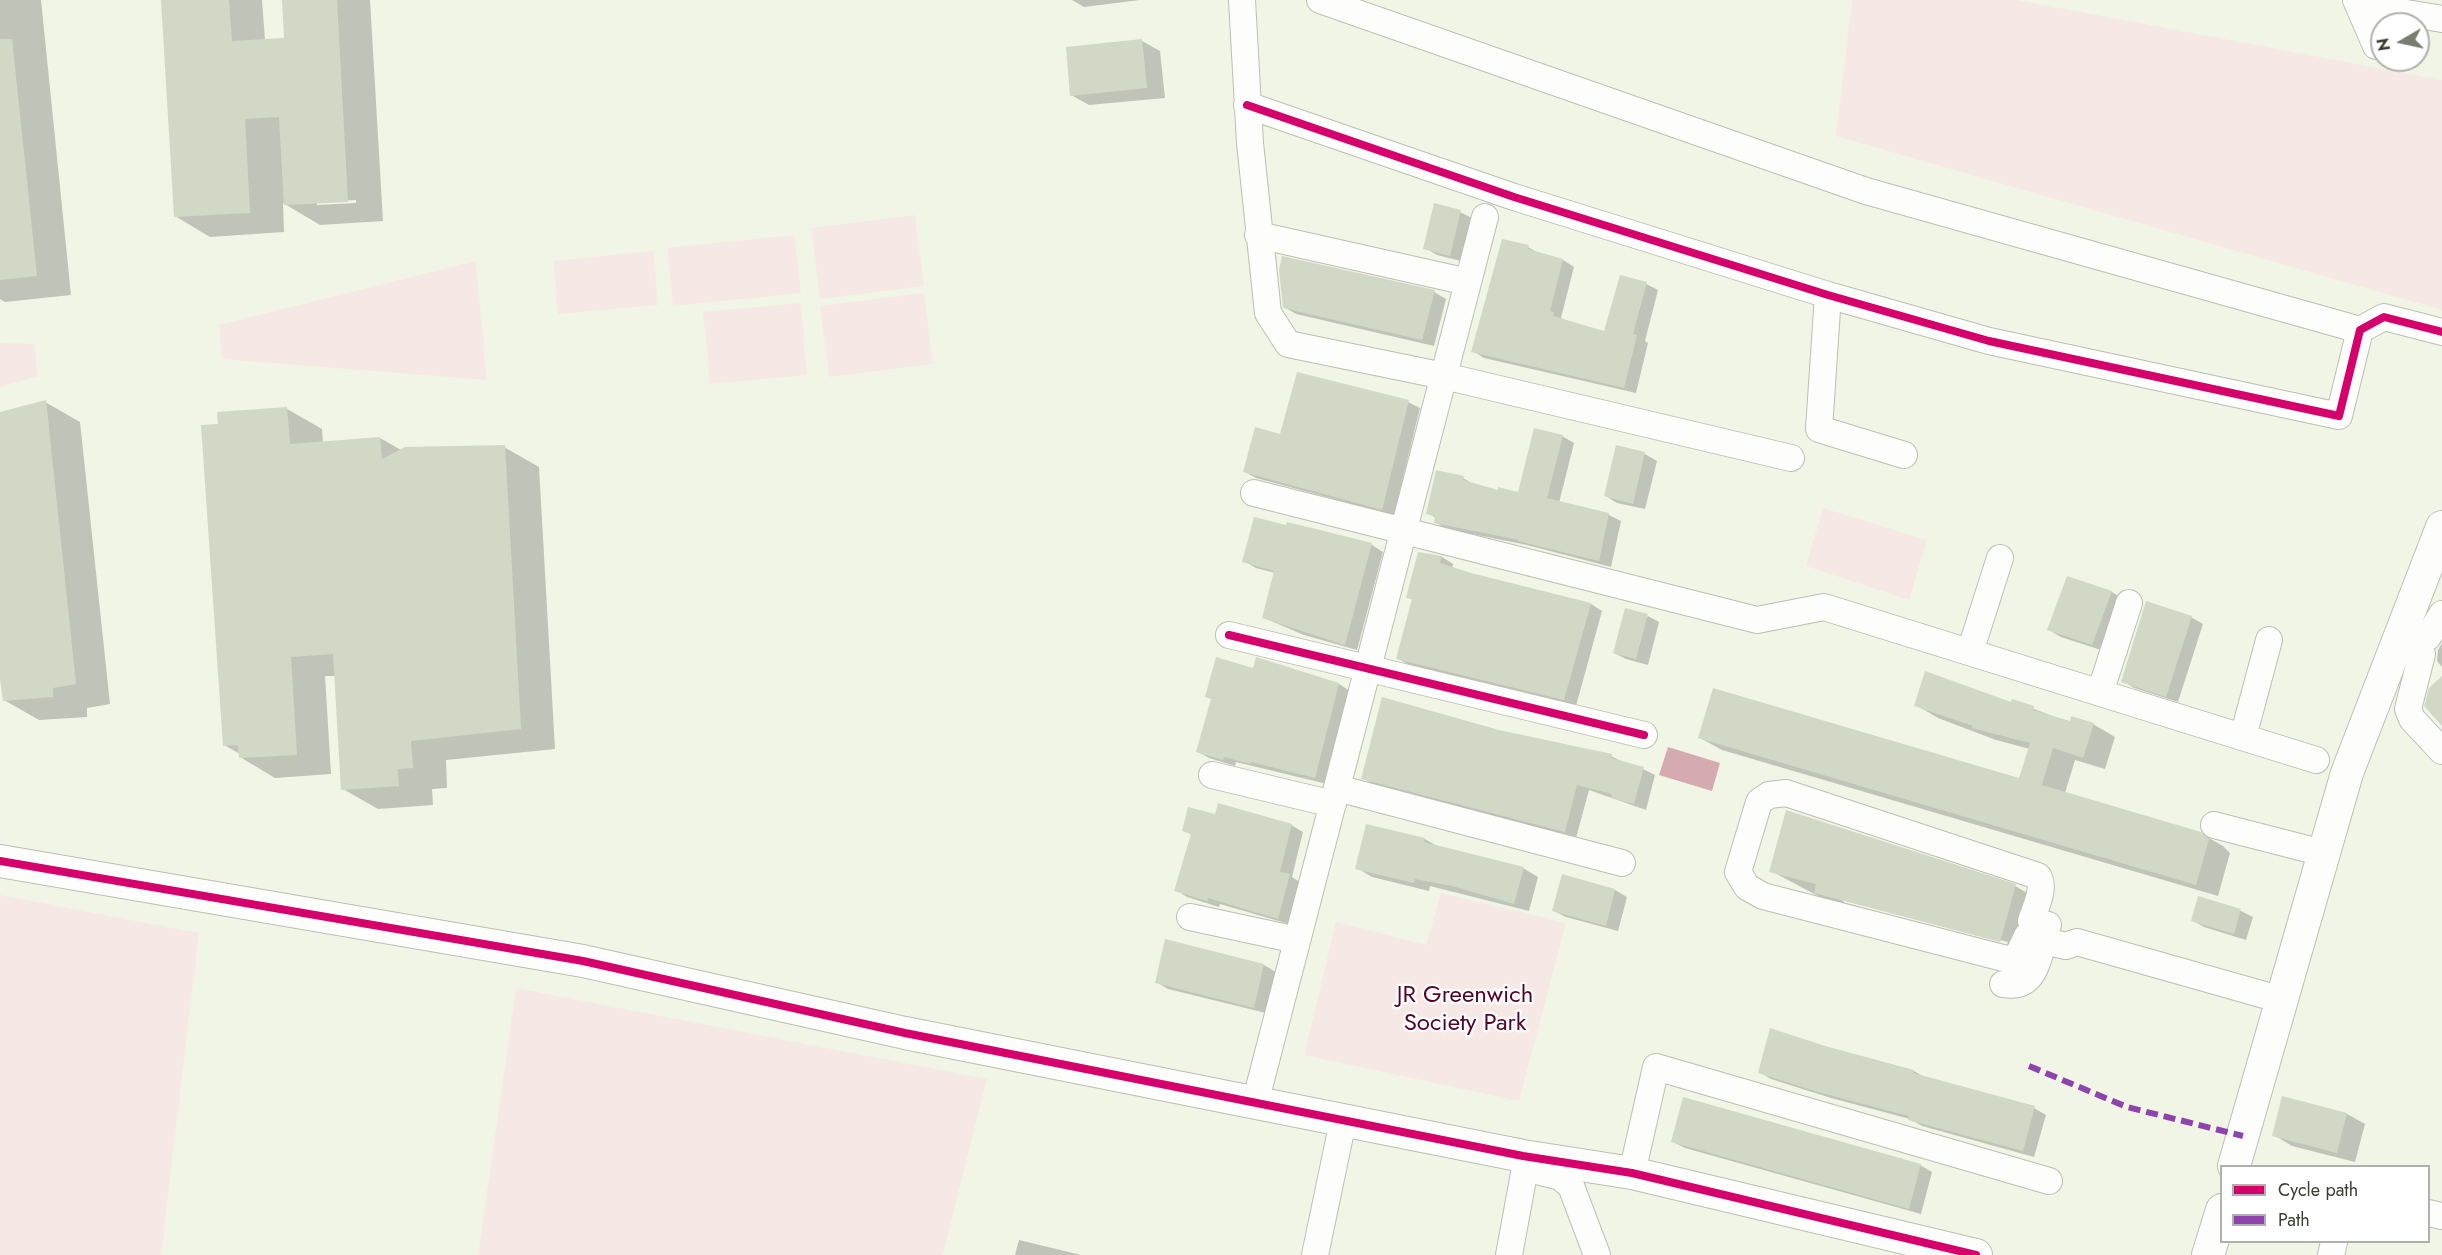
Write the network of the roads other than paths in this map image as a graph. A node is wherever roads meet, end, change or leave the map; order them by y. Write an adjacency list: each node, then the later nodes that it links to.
1 (1242, 0): 6 (street)
2 (1320, 0): 11 (street)
3 (2357, 3): 4 (street); 5 (street)
4 (2442, 19)
5 (2370, 32)
6 (1247, 105): 8 (street); 10 (street)
7 (1485, 217): 9 (street)
8 (1258, 235): 9 (street); 13 (street)
9 (1468, 282): 13 (street)
10 (1828, 295): 11 (street); 14 (street)
11 (2360, 330): 12 (street)
12 (2442, 332)
13 (1444, 376): 15 (street); 17 (street)
14 (1904, 455)
15 (1791, 458)
16 (1254, 493): 17 (street)
17 (1404, 531): 25 (street); 26 (street)
18 (2440, 540): 24 (street)
19 (2000, 558): 25 (street)
20 (2129, 603): 27 (street)
21 (2442, 614): 24 (street)
22 (1229, 635): 26 (street)
23 (2269, 640): 29 (street)
24 (2413, 640): 30 (street); 35 (street)
25 (1970, 652): 27 (street)
26 (1368, 668): 28 (street); 33 (street)
27 (2100, 693): 29 (street)
28 (1644, 735)
29 (2243, 737): 31 (street)
30 (2442, 751)
31 (2316, 760)
32 (1212, 774): 33 (street)
33 (1335, 796): 38 (street); 41 (street)
34 (2214, 825): 35 (street)
35 (2323, 853): 43 (street)
36 (0, 861): 44 (street)
37 (2038, 862): 40 (street)
38 (1622, 863)
39 (1190, 917): 41 (street)
40 (2037, 930): 40 (street); 42 (street); 43 (street)
41 (1297, 940): 44 (street)
42 (2003, 984)
43 (2282, 1000): 46 (street)
44 (1255, 1103): 45 (street)
45 (1342, 1128): 47 (street); 48 (street); 51 (street)
46 (2235, 1165)
47 (1525, 1168): 52 (street); 53 (street)
48 (1632, 1173): 49 (street); 54 (street)
49 (2049, 1181)
50 (2220, 1216): 55 (street)
51 (1315, 1255)
52 (1509, 1255)
53 (1597, 1255)
54 (1976, 1255)
55 (2208, 1255)

